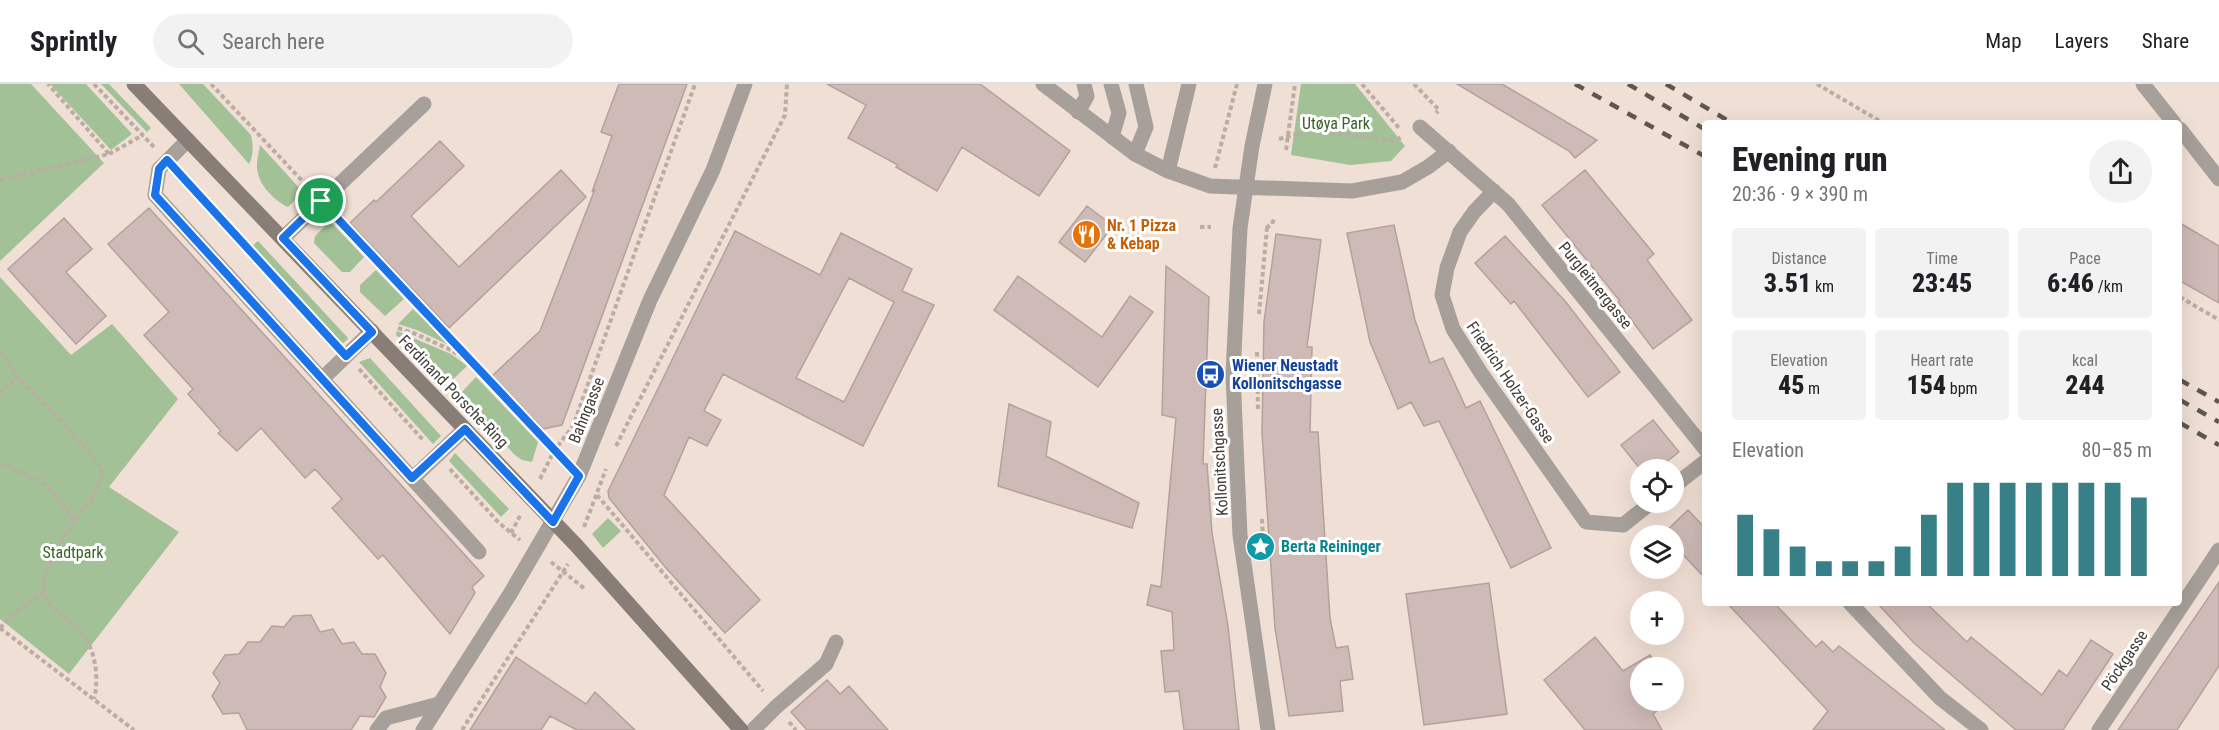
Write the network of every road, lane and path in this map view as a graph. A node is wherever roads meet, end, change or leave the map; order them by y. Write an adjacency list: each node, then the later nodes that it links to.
1 (48, 84): 34 (path)
2 (94, 84): 25 (path)
3 (134, 84): 30 (street, Ferdinand Porsche-Ring)
4 (211, 84): 43 (path)
5 (695, 84): 62 (path)
6 (745, 84): 68 (street, Bahngasse)
7 (787, 84): 64 (path)
8 (1084, 84): 20 (street)
9 (1111, 84): 28 (street)
10 (1136, 84): 35 (street)
11 (1189, 84): 38 (street)
12 (1237, 84): 33 (path)
13 (1264, 84): 41 (street, Kollonitschgasse)
14 (1295, 84): 27 (path)
15 (1362, 84): 26 (path)
16 (1817, 84): 21 (path)
17 (2143, 84): 22 (street)
18 (1049, 86): 20 (street)
19 (424, 104): 43 (street)
20 (1078, 112): 28 (street)
21 (1878, 120)
22 (2172, 120)
23 (1420, 127): 32 (street, Purgleitnergasse)
24 (2182, 132): 39 (street)
25 (143, 135): 34 (path); 36 (path)
26 (1405, 135): 27 (path); 37 (path)
27 (1288, 136): 29 (path); 31 (path)
28 (1112, 137): 35 (street)
29 (1279, 139)
30 (188, 140): 36 (street); 47 (street, Ferdinand Porsche-Ring)
31 (1286, 150)
32 (1449, 150): 37 (street); 42 (street, Purgleitnergasse)
33 (1225, 151)
34 (109, 154): 40 (path)
35 (1135, 154): 38 (street)
36 (167, 160): 54 (path); 57 (street)
37 (1428, 166): 41 (street)
38 (1168, 171): 41 (street)
39 (2219, 178)
40 (0, 180)
41 (1246, 188): 97 (street, Kollonitschgasse)
42 (1494, 191): 61 (street, Purgleitnergasse); 73 (street, Friedrich Holzer-Gasse)
43 (321, 201): 47 (street); 55 (path)
44 (1274, 219): 50 (path)
45 (1200, 227): 46 (path)
46 (1211, 227)
47 (283, 238): 51 (street, Ferdinand Porsche-Ring)
48 (2182, 298): 49 (path)
49 (2219, 320)
50 (1258, 324)
51 (372, 332): 54 (street); 55 (path); 60 (street, Ferdinand Porsche-Ring)
52 (1257, 346): 59 (path)
53 (0, 350): 56 (path)
54 (346, 356): 57 (street); 63 (path)
55 (476, 367): 62 (path)
56 (17, 378): 58 (path); 74 (path)
57 (322, 379): 69 (street)
58 (0, 394)
59 (1258, 421)
60 (465, 429): 63 (street); 75 (street, Ferdinand Porsche-Ring)
61 (1702, 445)
62 (554, 451): 68 (path)
63 (437, 455): 69 (street); 76 (path)
64 (611, 455)
65 (0, 464): 74 (path)
66 (1702, 464): 70 (street)
67 (608, 465): 71 (path)
68 (579, 476): 71 (path); 75 (street, Bahngasse)
69 (412, 478): 80 (street)
70 (1684, 478)
71 (597, 496): 77 (path); 89 (path)
72 (1262, 512): 78 (path)
73 (1638, 513)
74 (74, 520): 81 (path)
75 (553, 522): 77 (street, Ferdinand Porsche-Ring); 88 (street, Bahngasse)
76 (511, 533)
77 (576, 545): 93 (path); 94 (street, Ferdinand Porsche-Ring)
78 (1264, 546)
79 (2219, 550): 84 (street, Pöckgasse)
80 (479, 552)
81 (44, 592): 85 (path); 87 (path)
82 (1853, 606): 98 (street)
83 (2182, 606): 99 (street, Pöckgasse)
84 (2182, 606)
85 (0, 628): 87 (path)
86 (836, 642): 89 (street)
87 (94, 699): 90 (path)
88 (439, 705): 91 (street); 92 (street, Bahngasse)
89 (776, 707): 95 (street); 96 (path)
90 (134, 730)
91 (377, 730)
92 (423, 730)
93 (462, 730)
94 (741, 730)
95 (753, 730)
96 (796, 730)
97 (1268, 730)
98 (1980, 730)
99 (2099, 730)

